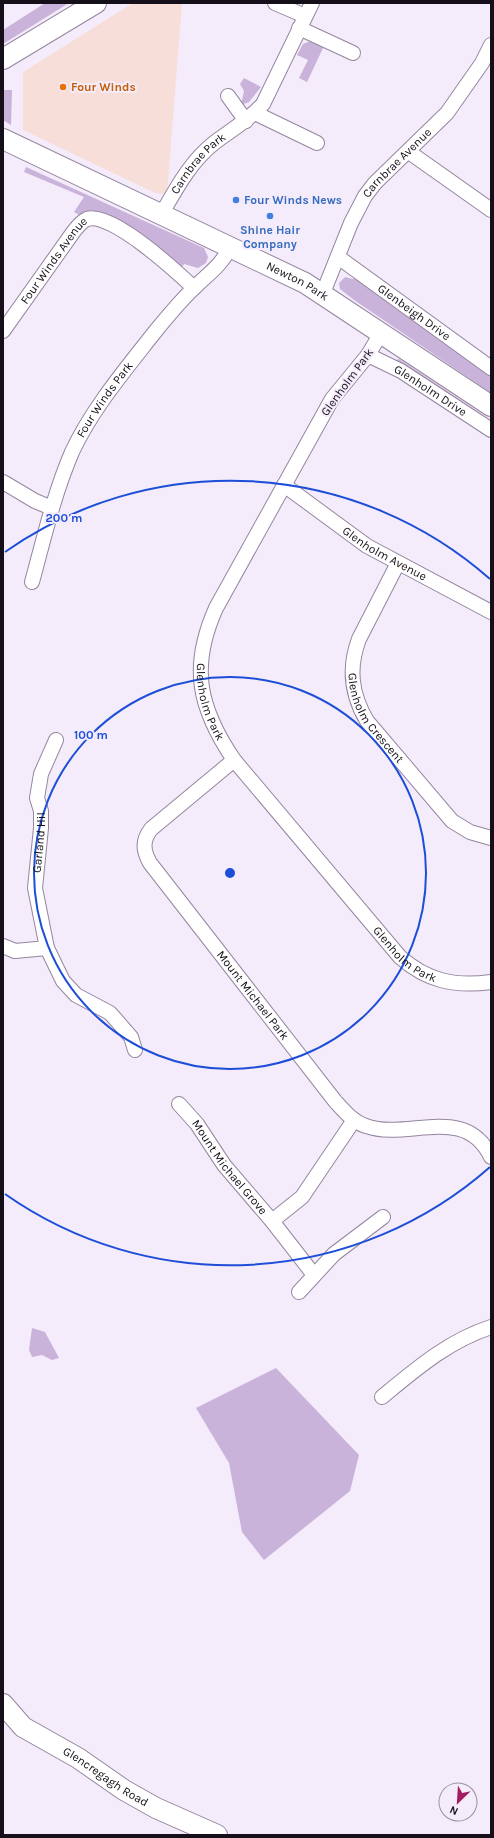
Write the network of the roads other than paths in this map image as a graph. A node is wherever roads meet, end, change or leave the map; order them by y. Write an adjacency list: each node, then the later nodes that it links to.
1 (96, 3): 7 (street)
2 (275, 3): 4 (street)
3 (312, 3): 4 (street, Carnbrae Park)
4 (302, 22): 6 (street); 10 (street, Carnbrae Park)
5 (491, 45): 8 (street, Carnbrae Avenue)
6 (353, 53)
7 (3, 59)
8 (486, 66): 13 (street, Carnbrae Avenue)
9 (228, 96): 10 (street)
10 (251, 117): 12 (street); 15 (street, Carnbrae Park)
11 (3, 139): 15 (street, Newton Park)
12 (317, 144)
13 (408, 152): 14 (street); 17 (street, Carnbrae Avenue)
14 (491, 210)
15 (161, 215): 16 (street, Newton Park)
16 (230, 247): 18 (street, Four Winds Park); 19 (street, Newton Park)
17 (338, 257): 19 (street, Carnbrae Avenue); 23 (street, Glenbeigh Drive)
18 (194, 288): 20 (street, Four Winds Avenue); 28 (street, Four Winds Park)
19 (323, 293): 21 (street, Newton Park)
20 (3, 331)
21 (382, 334): 22 (street, Glenholm Park); 24 (street, Newton Park)
22 (368, 355): 25 (street, Glenholm Drive); 27 (street, Glenholm Park)
23 (491, 368)
24 (491, 406)
25 (491, 430)
26 (3, 482): 28 (street)
27 (284, 485): 29 (street, Glenholm Avenue); 33 (street, Glenholm Park)
28 (52, 508): 30 (street, Four Winds Park)
29 (398, 563): 31 (street, Glenholm Avenue); 34 (street, Glenholm Crescent)
30 (32, 582)
31 (491, 612)
32 (56, 740): 36 (street, Garland Hil)
33 (234, 760): 37 (street, Glenholm Park); 40 (street, Mount Michael Park)
34 (491, 838)
35 (3, 946): 36 (street)
36 (47, 948): 38 (street, Garland Hil)
37 (491, 982)
38 (135, 1050)
39 (180, 1104): 43 (street, Mount Michael Grove)
40 (354, 1120): 41 (street, Mount Michael Park); 43 (street, Mount Michael Grove)
41 (491, 1157)
42 (383, 1217): 44 (street)
43 (272, 1221): 44 (street)
44 (314, 1275): 45 (street)
45 (299, 1292)
46 (491, 1327): 47 (street)
47 (382, 1397)
48 (3, 1704): 49 (street, Glencregagh Road)
49 (217, 1835)

